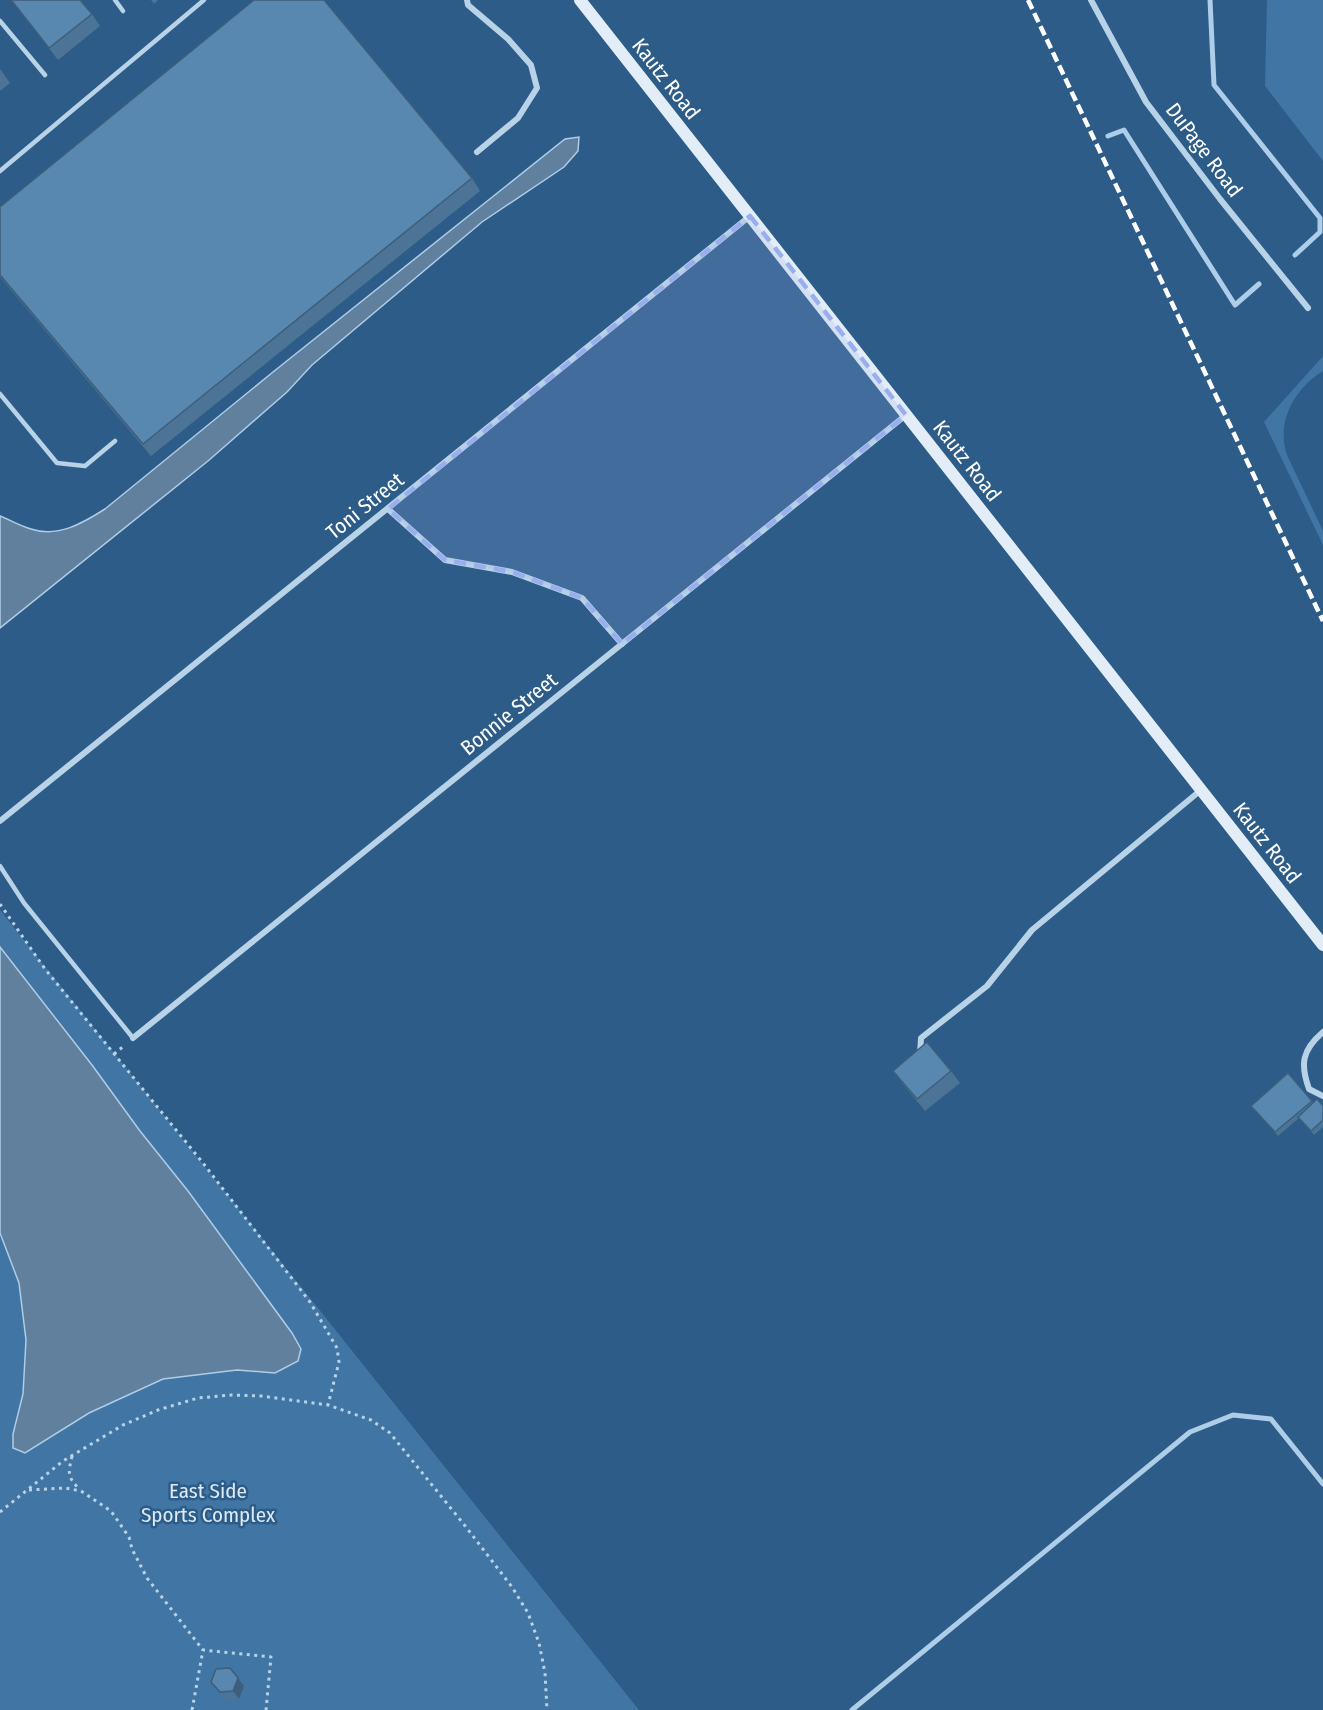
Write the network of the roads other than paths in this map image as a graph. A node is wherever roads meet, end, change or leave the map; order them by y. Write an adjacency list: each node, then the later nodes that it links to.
1 (115, 0): 6 (lane)
2 (204, 0): 10 (lane)
3 (467, 0): 9 (street)
4 (580, 0): 11 (street, Kautz Road)
5 (1091, 0): 12 (street, DuPage Road)
6 (123, 11)
7 (0, 21): 8 (lane)
8 (45, 75)
9 (477, 152)
10 (0, 171)
11 (750, 216): 14 (street, Kautz Road); 16 (street, Toni Street)
12 (1308, 308)
13 (0, 394): 15 (lane)
14 (906, 415): 17 (street, Bonnie Street); 18 (street, Kautz Road)
15 (115, 441)
16 (388, 509): 17 (street); 19 (street, Toni Street)
17 (622, 644): 23 (street, Bonnie Street)
18 (1201, 790): 21 (street, Kautz Road); 24 (street)
19 (0, 821)
20 (0, 866): 23 (lane)
21 (1323, 945)
22 (1323, 1032): 25 (street)
23 (133, 1038)
24 (919, 1061)
25 (1323, 1096)

